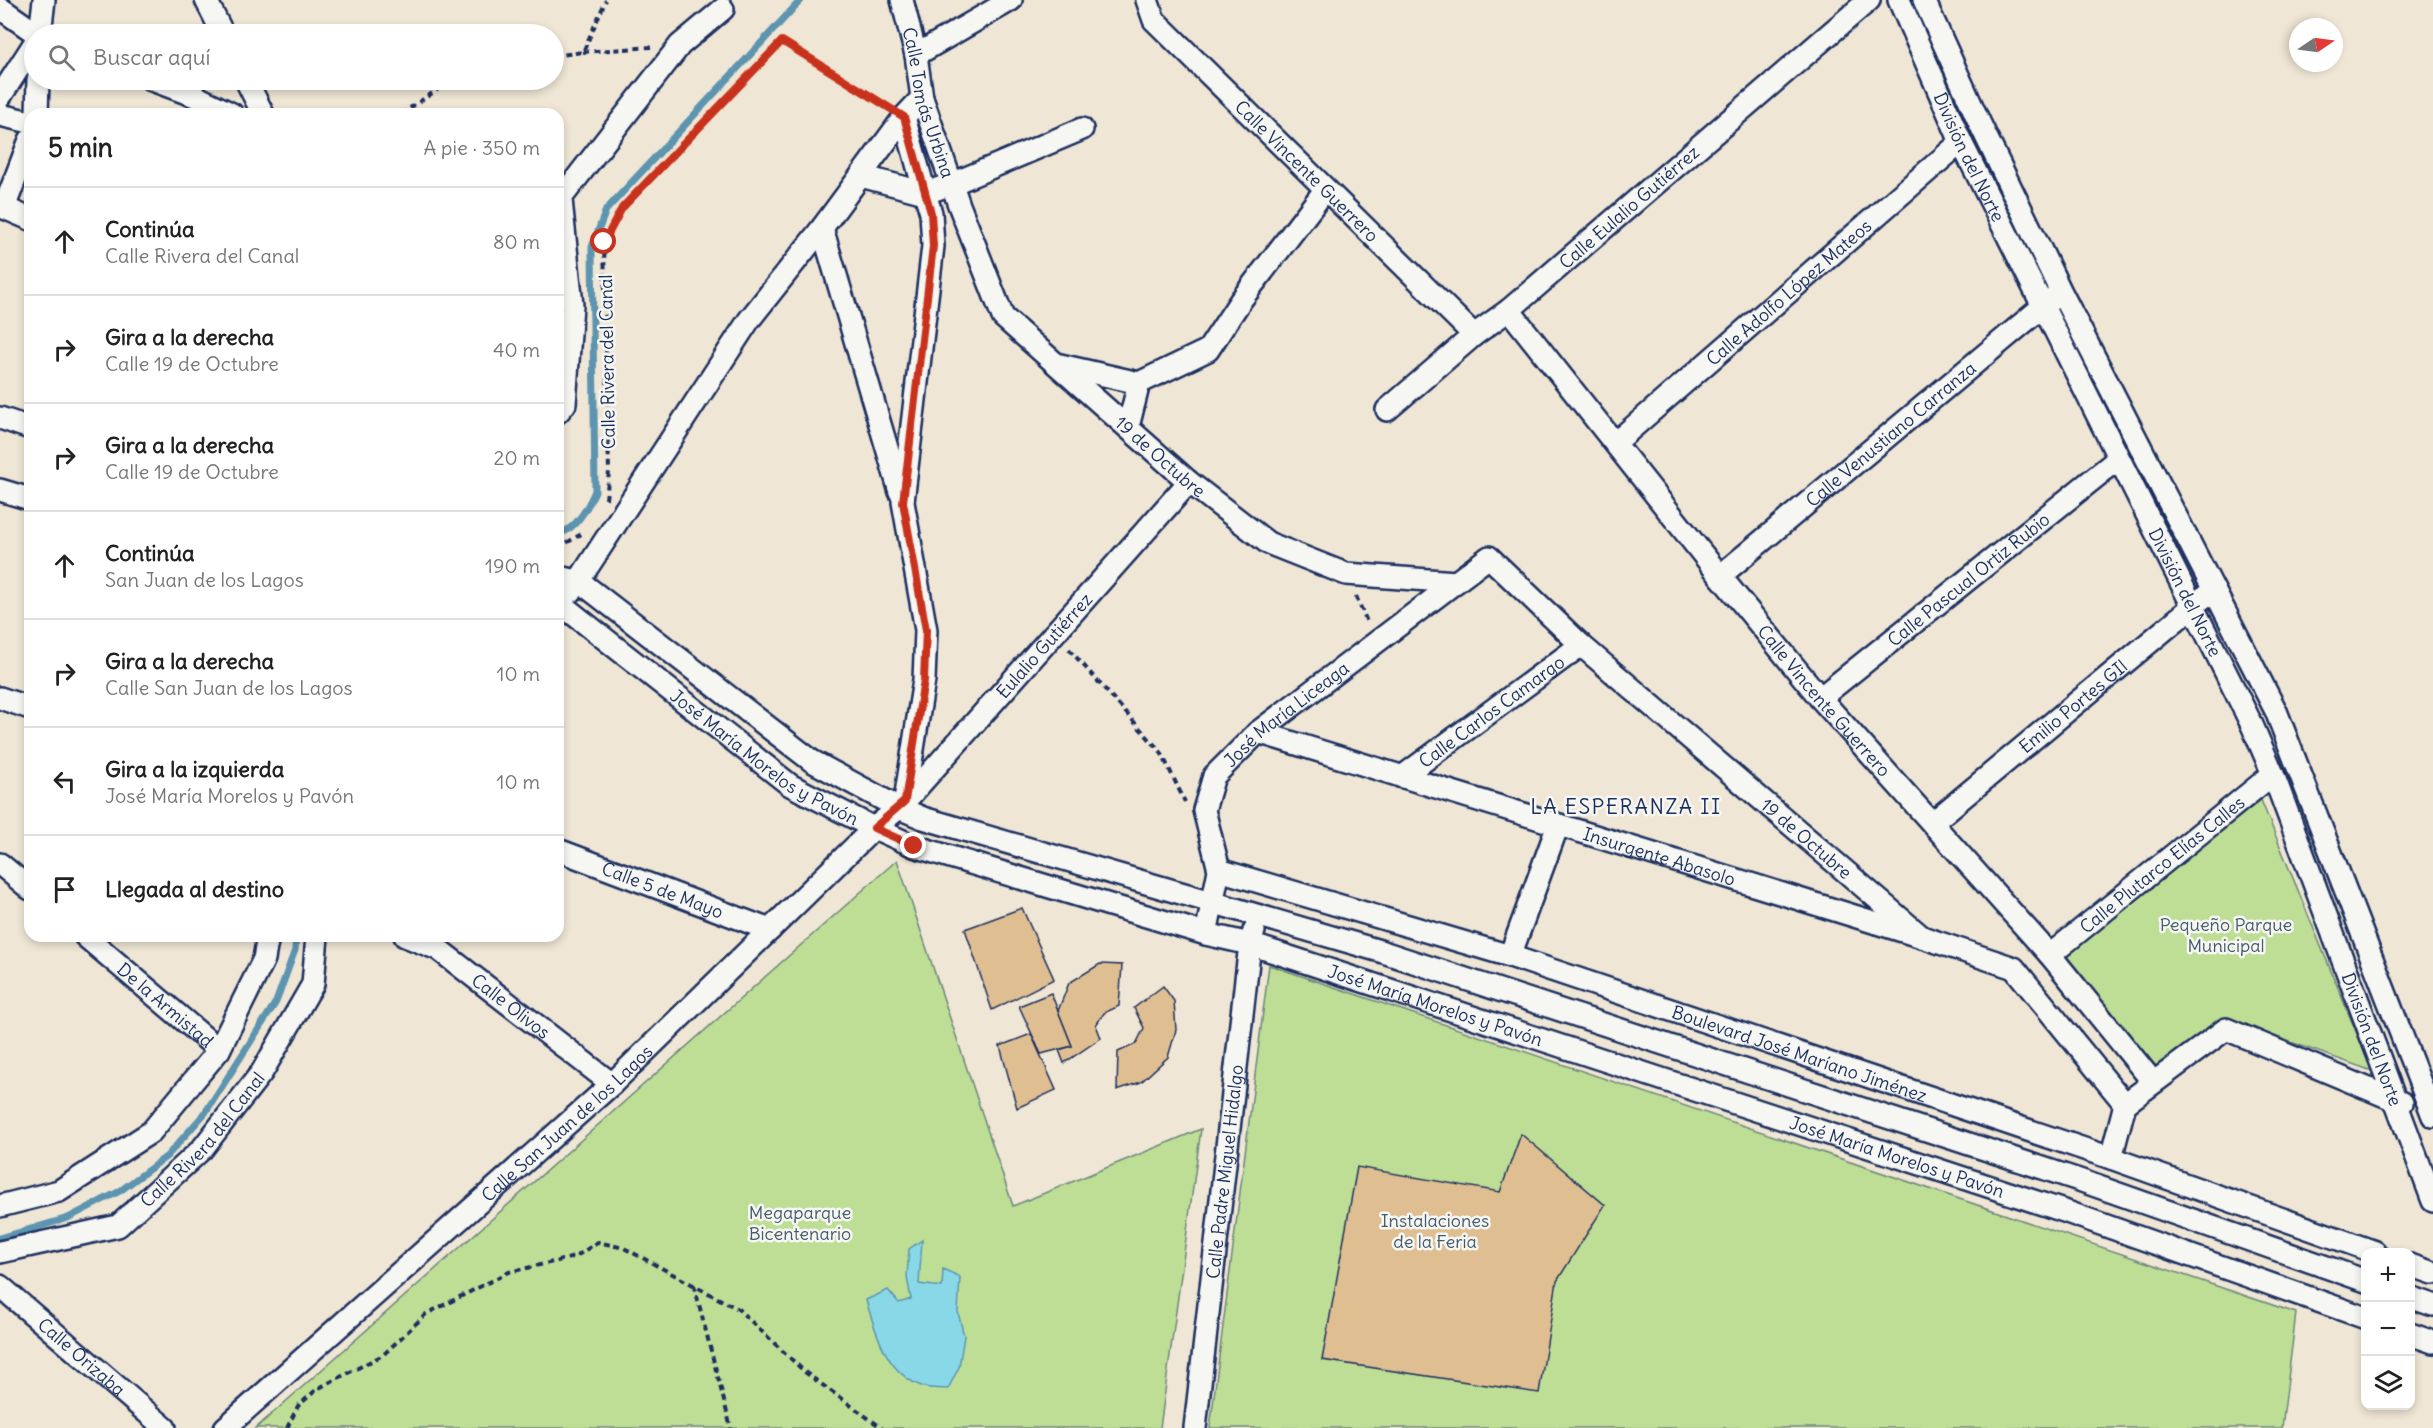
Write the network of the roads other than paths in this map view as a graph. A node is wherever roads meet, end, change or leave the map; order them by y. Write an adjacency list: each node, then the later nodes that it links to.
1 (44, 0): 12 (street)
2 (902, 0): 15 (street, Calle Tomás Urbina)
3 (1011, 0): 15 (street)
4 (1147, 0): 34 (street, Calle Vincente Guerrero)
5 (1869, 0): 44 (street, Calle Eulalio Gutiérrez)
6 (1899, 0): 30 (street, División del Norte)
7 (1924, 0): 42 (street, División del Norte)
8 (208, 3): 13 (street); 14 (street)
9 (717, 3): 36 (street, Calle Rivera del Canal)
10 (0, 8): 11 (street)
11 (24, 24)
12 (40, 24)
13 (205, 24)
14 (218, 24)
15 (916, 55): 22 (street, Calle Tomás Urbina)
16 (24, 60): 21 (street)
17 (38, 90): 23 (street)
18 (180, 90): 20 (street)
19 (250, 90): 25 (street)
20 (197, 96): 24 (street)
21 (0, 97)
22 (922, 98): 27 (street); 33 (street, Calle Tomás Urbina)
23 (37, 108)
24 (220, 108)
25 (258, 108)
26 (0, 115): 28 (street)
27 (904, 117): 32 (street); 35 (street)
28 (24, 121)
29 (1082, 129): 33 (street)
30 (1961, 142): 43 (street, División del Norte); 53 (street, Calle Adolfo López Mateos)
31 (24, 154): 38 (street)
32 (861, 176): 35 (street); 40 (street)
33 (952, 184): 35 (street); 37 (street, Calle Tomás Urbina)
34 (1326, 190): 45 (street, Calle Vincente Guerrero); 47 (street)
35 (925, 193): 58 (street)
36 (564, 196)
37 (959, 205): 46 (street, 19 de Octubre)
38 (2, 207): 39 (street)
39 (24, 216)
40 (822, 228): 58 (street); 61 (street)
41 (564, 236): 48 (street, Calle Rivera del Canal)
42 (2061, 292): 43 (street, Calle Venustiano Carranza); 63 (street, División del Norte)
43 (2043, 305): 54 (street, División del Norte); 60 (street, Calle Venustiano Carranza)
44 (1509, 310): 45 (street, Calle Eulalio Gutiérrez); 53 (street, Calle Vincente Guerrero)
45 (1474, 335): 49 (street, Calle Eulalio Gutiérrez)
46 (1057, 364): 47 (street); 52 (street, 19 de Octubre)
47 (1139, 383): 52 (street)
48 (564, 405)
49 (1387, 410)
50 (0, 418): 51 (street)
51 (24, 426)
52 (1128, 427): 55 (street, 19 de Octubre)
53 (1615, 443): 60 (street, Calle Vincente Guerrero)
54 (2118, 459): 65 (street, División del Norte); 68 (street, Calle Pascual Ortiz Rubio)
55 (1189, 482): 62 (street, 19 de Octubre); 73 (street, Eulalio Gutiérrez)
56 (0, 490): 57 (street)
57 (24, 497)
58 (903, 502): 73 (street)
59 (1490, 557): 62 (street, José María Liceaga); 66 (street, 19 de Octubre)
60 (1720, 576): 68 (street, Calle Vincente Guerrero)
61 (568, 579): 73 (street, José María Morelos y Pavón)
62 (1456, 582): 70 (street, José María Liceaga)
63 (2214, 588): 65 (street, Emilio Portes GIl); 98 (street, División del Norte)
64 (564, 605): 76 (street, José María Morelos y Pavón)
65 (2194, 606): 71 (street, División del Norte); 74 (street, Emilio Portes GIl)
66 (1581, 645): 72 (street, Calle Carlos Camargo); 85 (street, 19 de Octubre)
67 (0, 698): 69 (street)
68 (1820, 698): 74 (street, Calle Vincente Guerrero)
69 (24, 706)
70 (1258, 732): 72 (street, Insurgente Abasolo); 79 (street, José María Liceaga)
71 (2273, 774): 91 (street, Calle Plutarco Elías Calles); 96 (street, División del Norte)
72 (1402, 777): 75 (street, Insurgente Abasolo)
73 (902, 804): 76 (street, Calle San Juan de los Lagos); 81 (street, José María Morelos y Pavón)
74 (1932, 823): 91 (street, Calle Vincente Guerrero)
75 (1558, 825): 85 (street, Insurgente Abasolo); 92 (street)
76 (874, 828): 83 (street, Calle San Juan de los Lagos); 84 (street, José María Morelos y Pavón)
77 (564, 852): 83 (street, Calle 5 de Mayo)
78 (0, 864): 80 (street)
79 (1219, 870): 81 (street, José María Liceaga); 92 (street, Boulevard José Maríano Jiménez)
80 (24, 884)
81 (1214, 902): 82 (street, José María Morelos y Pavón); 84 (street, José María Liceaga)
82 (1258, 916): 90 (street, Calle Padre Miguel Hidalgo); 106 (street, José María Morelos y Pavón)
83 (770, 930): 95 (street, Calle San Juan de los Lagos)
84 (1206, 934): 90 (street, José María Morelos y Pavón)
85 (1922, 937): 97 (street, 19 de Octubre)
86 (92, 942): 93 (street, De la Armistad)
87 (267, 942): 93 (street)
88 (316, 942): 103 (street, Calle Rivera del Canal)
89 (419, 942): 95 (street, Calle Olivos)
90 (1250, 944): 110 (street, José María Morelos y Pavón); 115 (street, Calle Padre Miguel Hidalgo)
91 (2050, 955): 94 (street, Calle Vincente Guerrero)
92 (1510, 956): 99 (street, Boulevard José Maríano Jiménez)
93 (219, 1050): 101 (street)
94 (2153, 1082): 96 (street); 97 (street)
95 (612, 1084): 114 (street, Calle San Juan de los Lagos)
96 (2395, 1102): 98 (street); 100 (street, División del Norte)
97 (2125, 1104): 99 (street)
98 (2432, 1112)
99 (2111, 1158): 102 (street, Boulevard José Maríano Jiménez)
100 (2433, 1201)
101 (0, 1206)
102 (2364, 1248)
103 (0, 1252)
104 (2415, 1267): 105 (street)
105 (2433, 1273)
106 (2361, 1279)
107 (0, 1286): 113 (street, Calle Orizaba)
108 (2415, 1299): 109 (street)
109 (2433, 1305)
110 (2361, 1316)
111 (2415, 1336): 112 (street)
112 (2433, 1342)
113 (165, 1428)
114 (225, 1428)
115 (1195, 1428)

